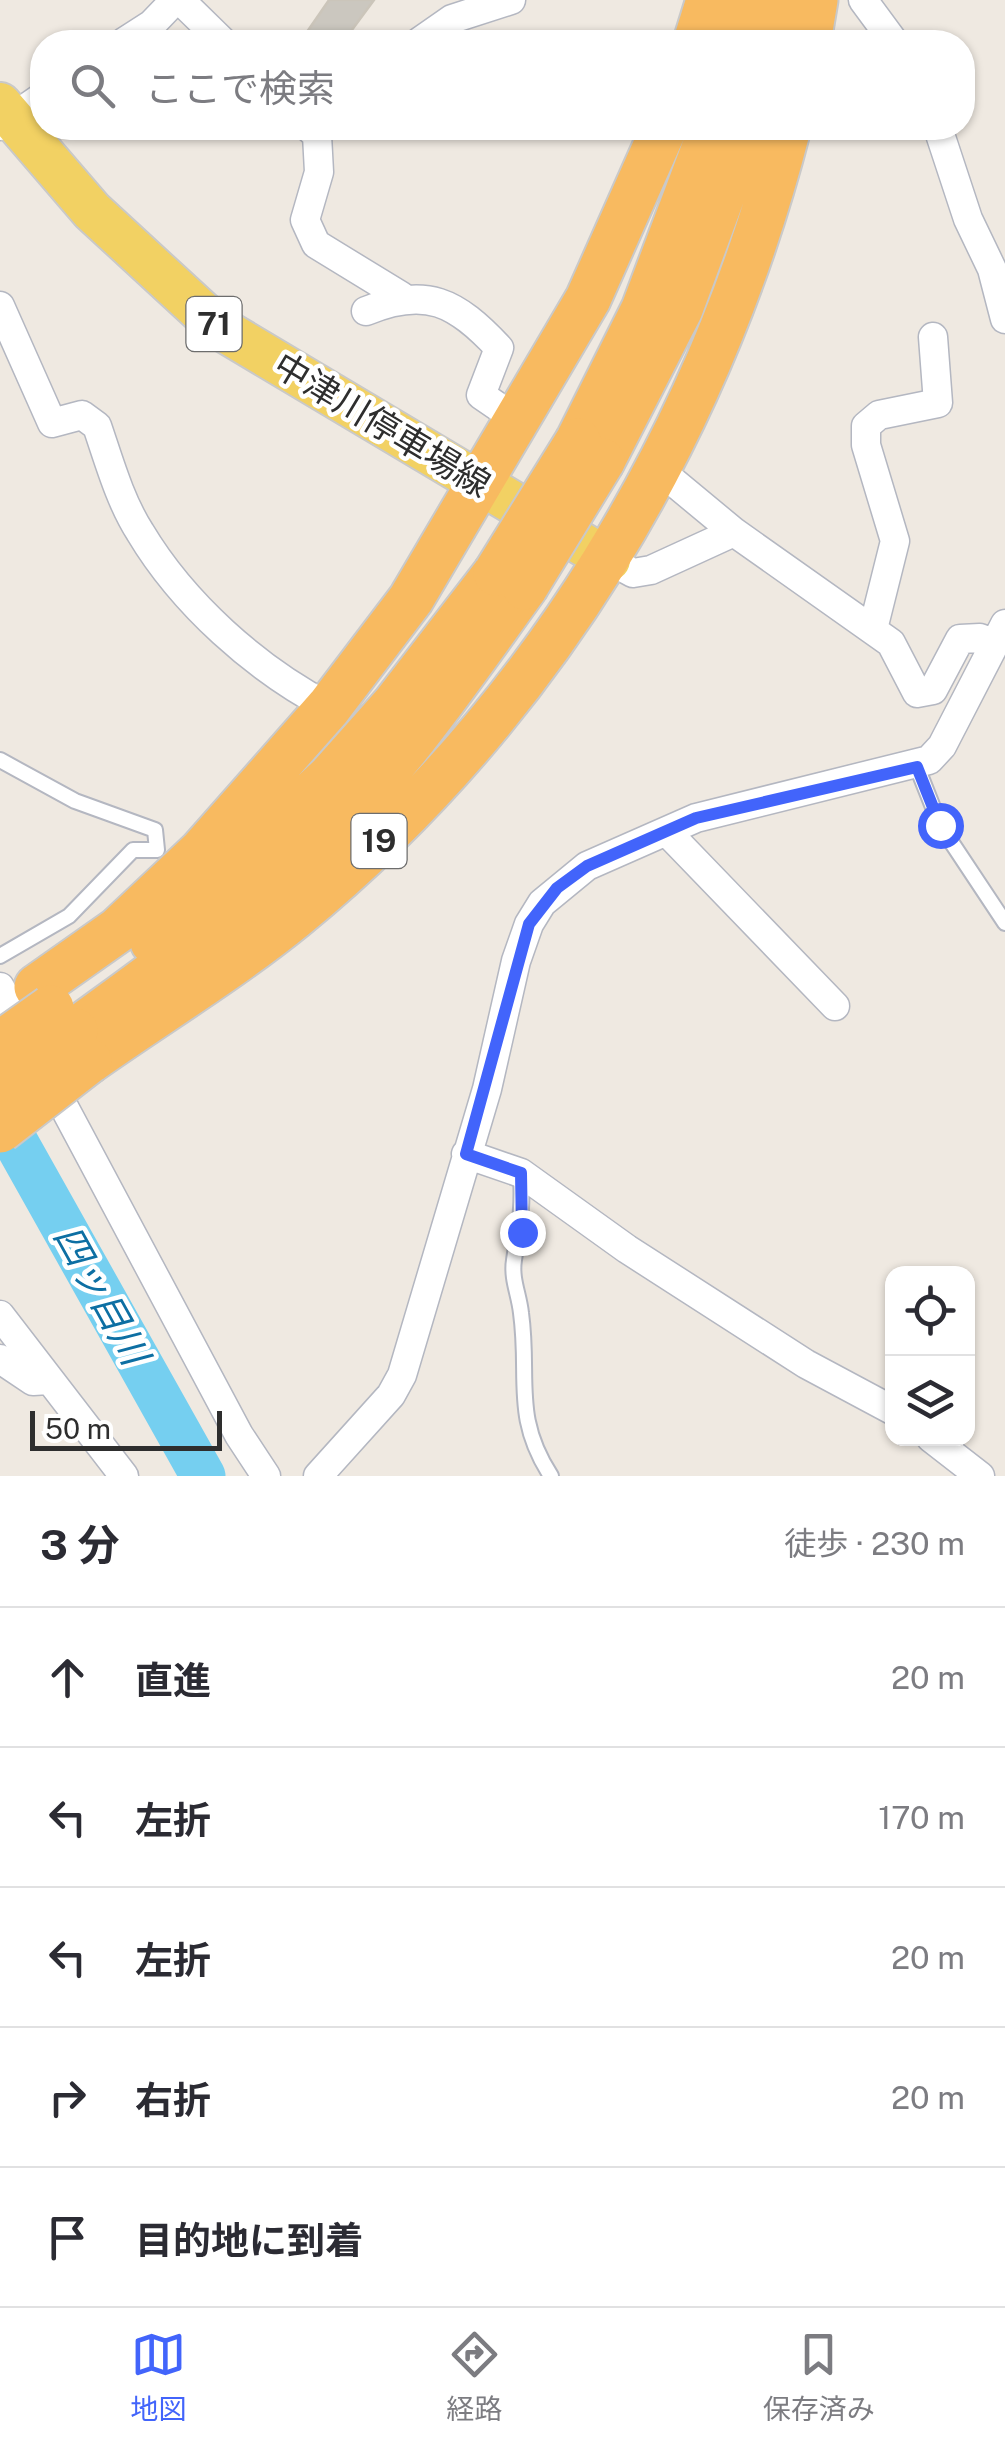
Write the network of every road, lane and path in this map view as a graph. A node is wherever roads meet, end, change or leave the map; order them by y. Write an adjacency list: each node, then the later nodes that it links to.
1 (177, 0): 8 (street); 9 (street)
2 (511, 0): 10 (street)
3 (708, 0): 11 (highway)
4 (749, 0): 12 (highway)
5 (782, 0): 13 (highway)
6 (815, 0): 14 (highway)
7 (863, 0): 15 (street)
8 (143, 30)
9 (210, 30)
10 (436, 30)
11 (699, 30)
12 (741, 30)
13 (774, 30)
14 (810, 30)
15 (885, 30)
16 (13, 112): 17 (main road, 中津川停車場線 / 71)
17 (30, 133)
18 (36, 140): 33 (main road, 中津川停車場線 / 71)
19 (317, 140): 25 (street)
20 (659, 140): 30 (highway, 19)
21 (707, 140): 31 (highway, 19)
22 (742, 140): 31 (highway, 19)
23 (784, 140): 32 (highway, 19)
24 (942, 140): 28 (street)
25 (401, 296): 27 (street); 30 (street)
26 (0, 306): 38 (street)
27 (366, 311)
28 (1005, 319)
29 (933, 337): 36 (street)
30 (516, 419): 33 (highway, 19)
31 (590, 451): 46 (highway, 19, bridge)
32 (658, 469): 34 (street); 35 (highway, 19)
33 (478, 483): 35 (main road, 中津川停車場線 / 71); 38 (highway, 19)
34 (734, 532): 35 (street); 36 (street)
35 (609, 560): 46 (highway, 19)
36 (873, 629): 37 (street)
37 (1000, 634): 40 (street)
38 (329, 708): 46 (highway, 19)
39 (0, 760): 43 (lane)
40 (917, 767): 41 (street); 42 (lane)
41 (668, 833): 44 (street); 50 (street)
42 (1005, 923)
43 (0, 956)
44 (836, 1006)
45 (0, 1013): 46 (highway, 19)
46 (50, 1015): 47 (highway, 19, bridge); 48 (highway, 19, bridge); 49 (highway, 19, bridge); 58 (street)
47 (0, 1044)
48 (0, 1084)
49 (0, 1130)
50 (466, 1154): 51 (street); 59 (street)
51 (521, 1173): 55 (street); 60 (lane)
52 (0, 1315): 54 (street)
53 (0, 1360): 54 (street)
54 (48, 1380): 57 (street)
55 (885, 1406)
56 (941, 1446): 61 (street)
57 (124, 1476)
58 (266, 1476)
59 (318, 1476)
60 (551, 1476)
61 (980, 1476)

